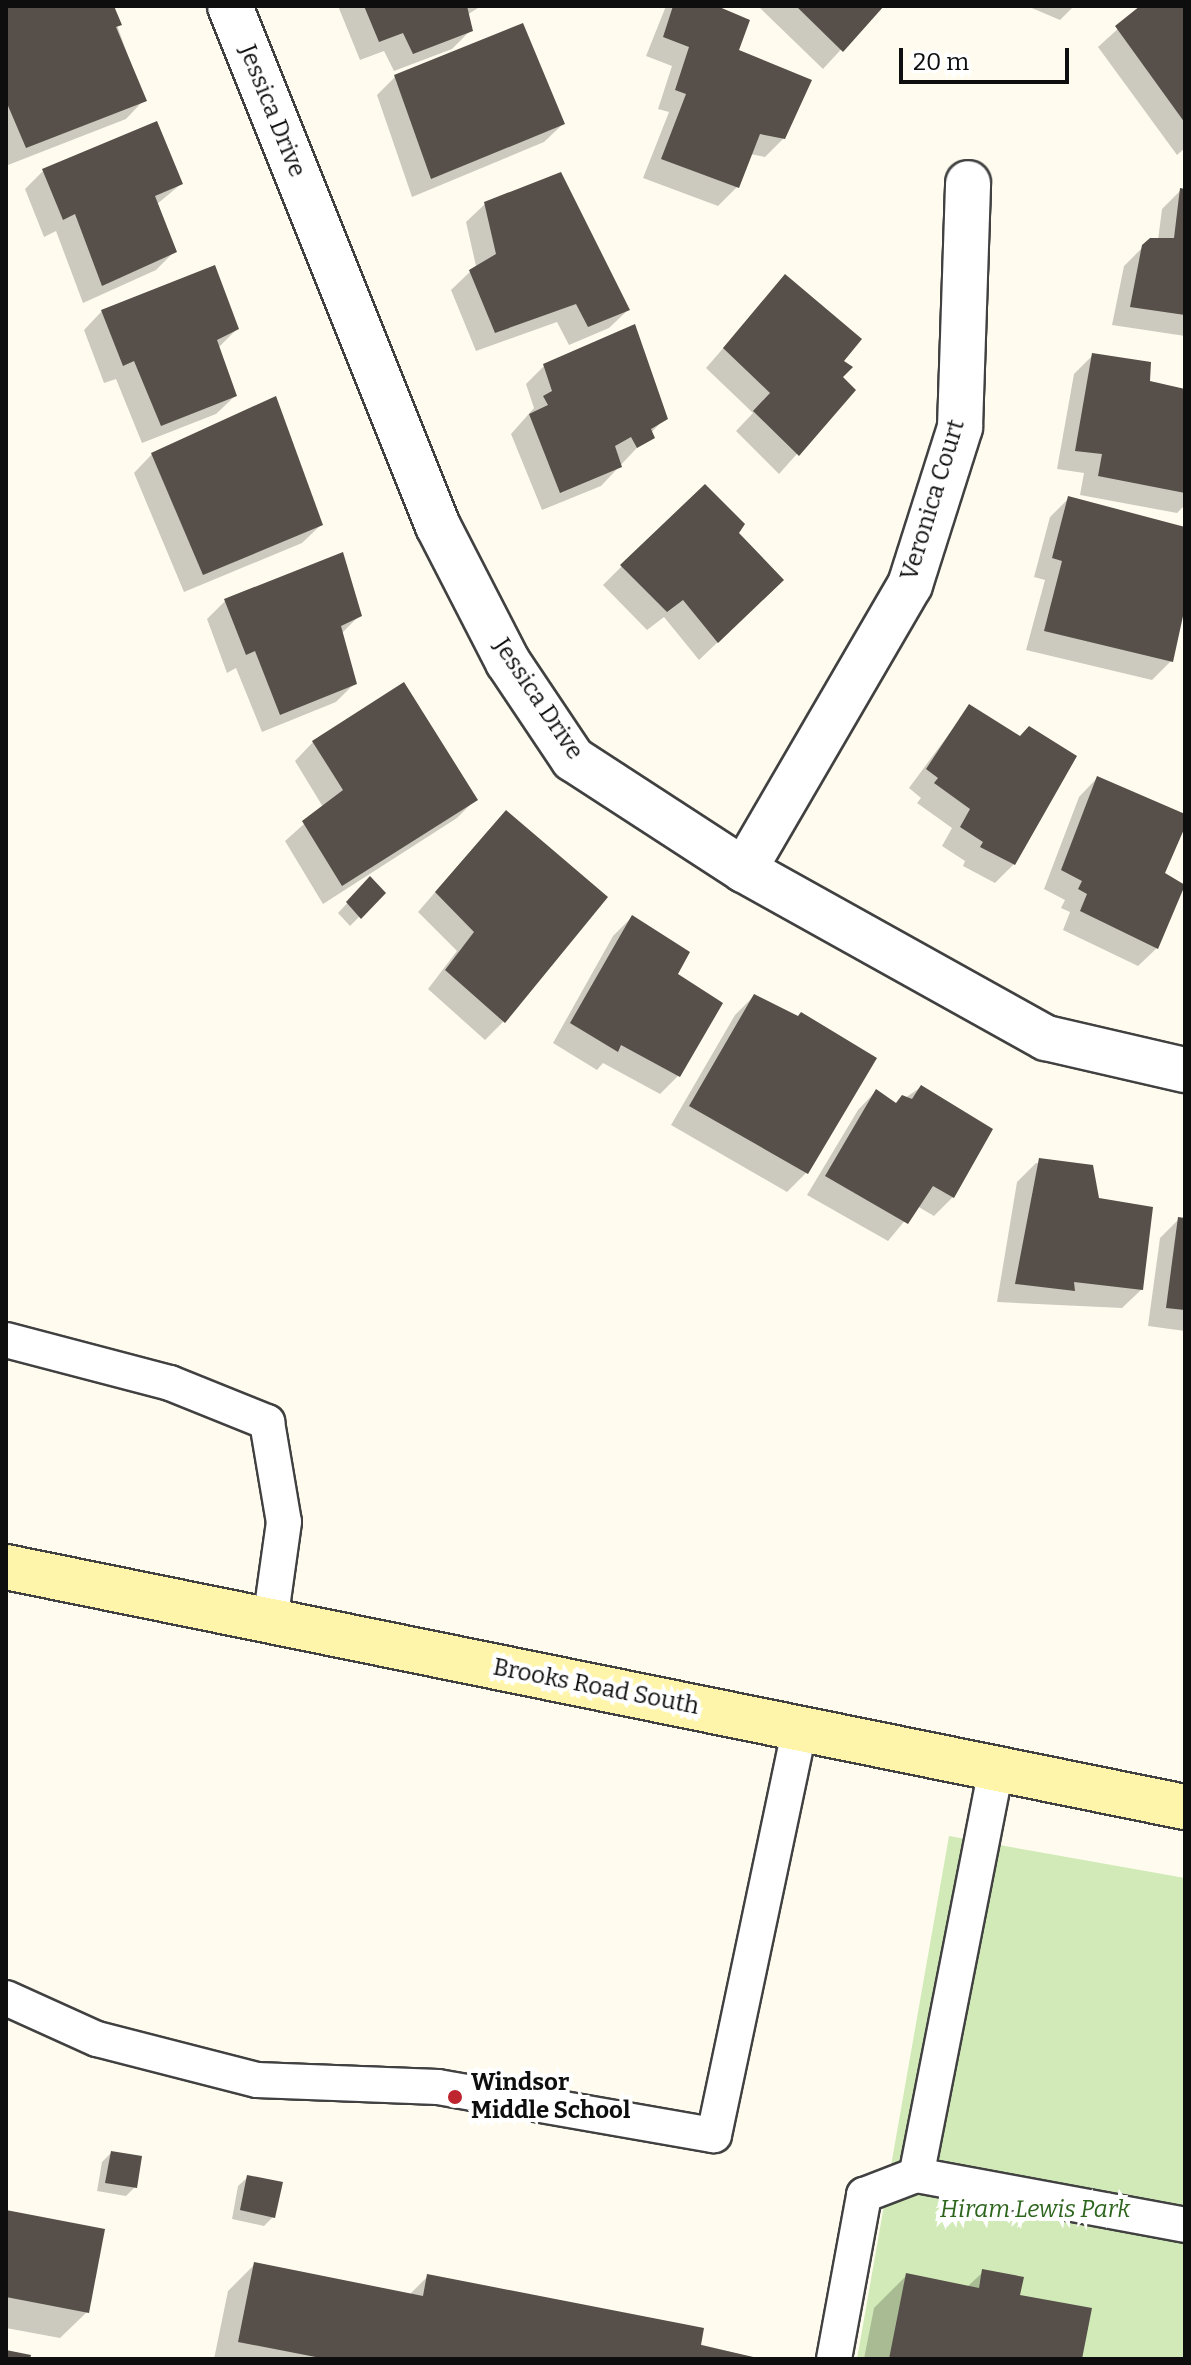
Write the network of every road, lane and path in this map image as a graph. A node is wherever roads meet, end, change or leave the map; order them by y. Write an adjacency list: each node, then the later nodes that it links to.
1 (230, 6): 3 (street, Jessica Drive)
2 (968, 183): 3 (street, Veronica Court)
3 (744, 870): 4 (street, Jessica Drive)
4 (1185, 1070)
5 (6, 1340): 7 (lane)
6 (6, 1567): 7 (street, Brooks Road South)
7 (270, 1621): 8 (street, Brooks Road South)
8 (800, 1728): 9 (street, Brooks Road South); 11 (lane)
9 (996, 1769): 10 (street, Brooks Road South); 12 (lane)
10 (1185, 1807)
11 (6, 1998)
12 (916, 2175): 13 (lane); 14 (lane)
13 (1185, 2225)
14 (834, 2359)

